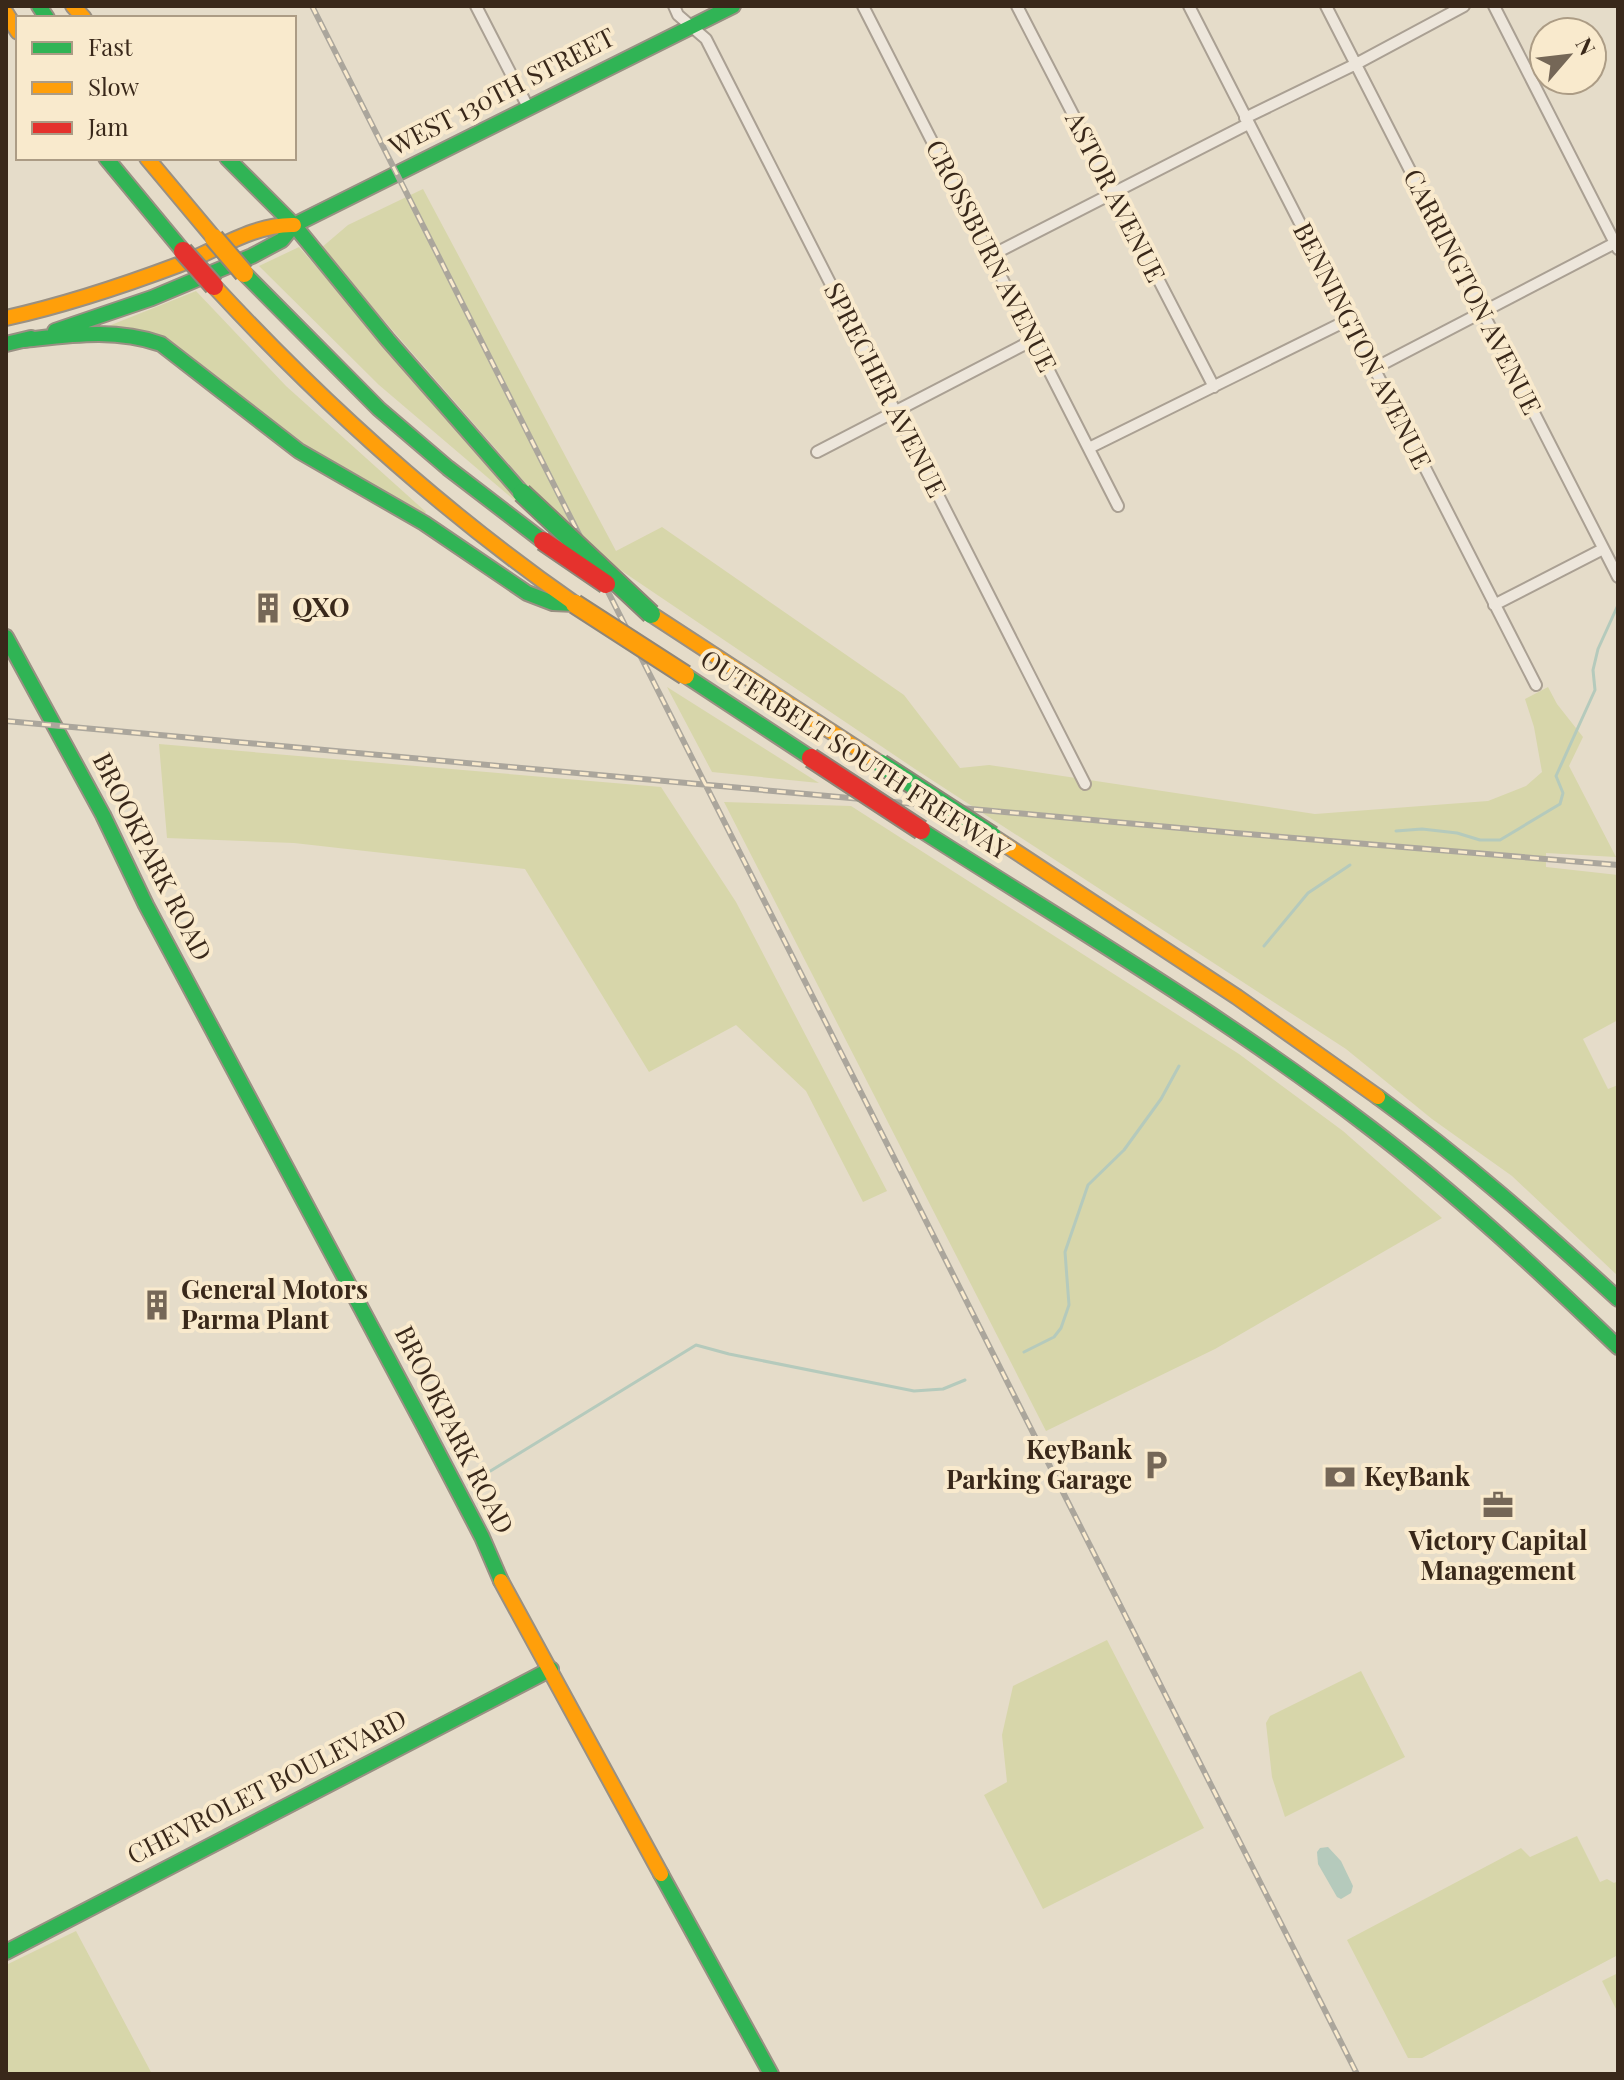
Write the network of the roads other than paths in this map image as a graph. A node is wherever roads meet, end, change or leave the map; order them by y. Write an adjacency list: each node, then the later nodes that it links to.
1 (476, 6): 12 (street)
2 (674, 6): 10 (street, SPRECHER AVENUE)
3 (733, 6): 10 (main road, WEST 130TH STREET)
4 (863, 6): 20 (street, CROSSBURN AVENUE)
5 (1017, 6): 17 (street, ASTOR AVENUE)
6 (1189, 6): 13 (street, BENNINGTON AVENUE)
7 (1326, 6): 11 (street, CARRINGTON AVENUE)
8 (1464, 6): 11 (street)
9 (1494, 6): 19 (street)
10 (690, 27): 12 (main road, WEST 130TH STREET); 28 (street, SPRECHER AVENUE)
11 (1356, 64): 13 (street); 21 (street, CARRINGTON AVENUE)
12 (529, 109): 18 (main road, WEST 130TH STREET)
13 (1246, 121): 17 (street); 23 (street, BENNINGTON AVENUE)
14 (108, 160): 34 (main road, OUTERBELT SOUTH FREEWAY, bridge)
15 (149, 160): 36 (main road, OUTERBELT SOUTH FREEWAY, bridge)
16 (229, 160): 18 (main road)
17 (1113, 193): 20 (street); 27 (street, ASTOR AVENUE)
18 (294, 225): 22 (main road, WEST 130TH STREET); 25 (main road, WEST 130TH STREET); 36 (main road, bridge)
19 (1616, 246): 21 (street)
20 (990, 256): 24 (street, CROSSBURN AVENUE)
21 (1482, 311): 26 (street); 32 (street, CARRINGTON AVENUE)
22 (14, 316): 25 (main road)
23 (1350, 319): 26 (street, BENNINGTON AVENUE); 27 (street)
24 (1033, 340): 28 (street); 29 (street, CROSSBURN AVENUE)
25 (15, 342): 34 (main road)
26 (1373, 369): 35 (street, BENNINGTON AVENUE)
27 (1214, 387): 29 (street)
28 (897, 413): 30 (street); 39 (street, SPRECHER AVENUE)
29 (1089, 448): 31 (street, CROSSBURN AVENUE)
30 (817, 452)
31 (1118, 506)
32 (1603, 549): 33 (street, CARRINGTON AVENUE); 35 (street)
33 (1618, 577)
34 (575, 604): 41 (main road, OUTERBELT SOUTH FREEWAY, bridge)
35 (1494, 605): 38 (street, BENNINGTON AVENUE)
36 (653, 616): 40 (main road, OUTERBELT SOUTH FREEWAY, bridge)
37 (6, 637): 42 (main road, BROOKPARK ROAD)
38 (1536, 685)
39 (1085, 784)
40 (1618, 1299)
41 (1618, 1347)
42 (551, 1669): 43 (main road, CHEVROLET BOULEVARD); 44 (main road, BROOKPARK ROAD)
43 (6, 1952)
44 (771, 2074)

